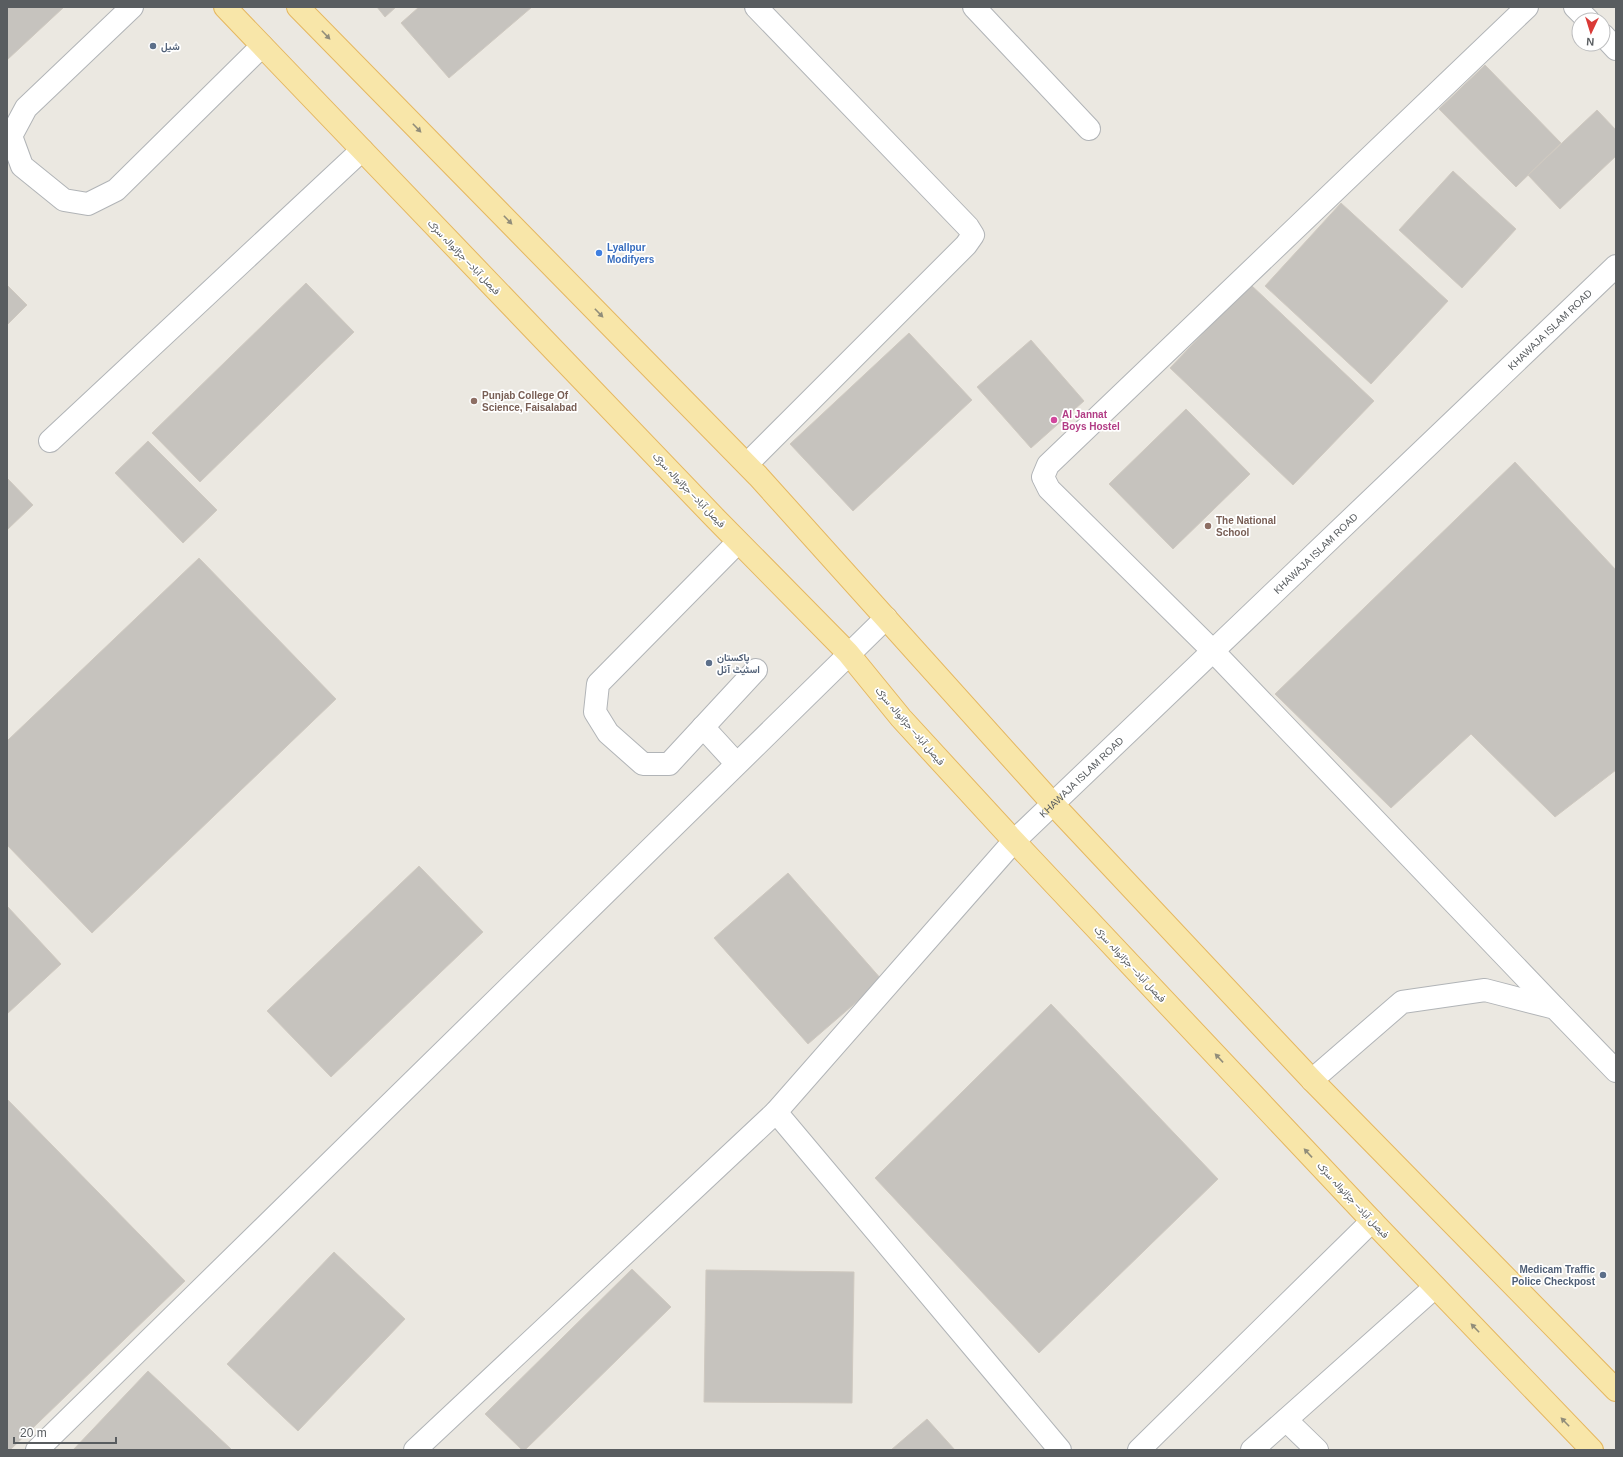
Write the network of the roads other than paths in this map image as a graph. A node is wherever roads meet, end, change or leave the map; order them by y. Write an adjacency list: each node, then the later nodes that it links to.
1 (132, 7): 7 (street)
2 (225, 7): 7 (main road, فیصل آباد– جڑانوالہ سڑک)
3 (298, 7): 12 (main road, one-way to 12)
4 (756, 7): 12 (street)
5 (974, 7): 8 (street)
6 (1527, 7): 15 (street)
7 (262, 46): 9 (main road, فیصل آباد– جڑانوالہ سڑک)
8 (1089, 129)
9 (362, 150): 11 (street); 13 (main road, فیصل آباد– جڑانوالہ سڑک)
10 (1616, 266): 15 (street, KHAWAJA ISLAM ROAD)
11 (50, 441)
12 (747, 464): 14 (main road)
13 (738, 542): 16 (main road, فیصل آباد– جڑانوالہ سڑک); 18 (street)
14 (886, 618): 16 (street); 20 (main road)
15 (1213, 651): 20 (street, KHAWAJA ISLAM ROAD); 22 (street)
16 (848, 653): 19 (street); 21 (main road, فیصل آباد– جڑانوالہ سڑک)
17 (756, 670): 18 (street)
18 (703, 727): 19 (street)
19 (736, 763): 30 (street)
20 (1053, 804): 21 (street, KHAWAJA ISLAM ROAD); 24 (main road)
21 (1014, 841): 25 (street, KHAWAJA ISLAM ROAD); 26 (main road, فیصل آباد– جڑانوالہ سڑک, one-way to 21)
22 (1555, 1008): 23 (street); 24 (street)
23 (1616, 1070)
24 (1312, 1080): 28 (main road)
25 (776, 1112): 31 (street, KHAWAJA ISLAM ROAD); 32 (street)
26 (1372, 1221): 27 (main road, فیصل آباد– جڑانوالہ سڑک); 33 (street)
27 (1435, 1287): 29 (street); 36 (main road, فیصل آباد– جڑانوالہ سڑک, one-way to 27)
28 (1616, 1390)
29 (1286, 1420): 34 (street); 35 (street)
30 (37, 1450)
31 (415, 1450)
32 (1060, 1450)
33 (1139, 1450)
34 (1252, 1450)
35 (1317, 1450)
36 (1592, 1450)

